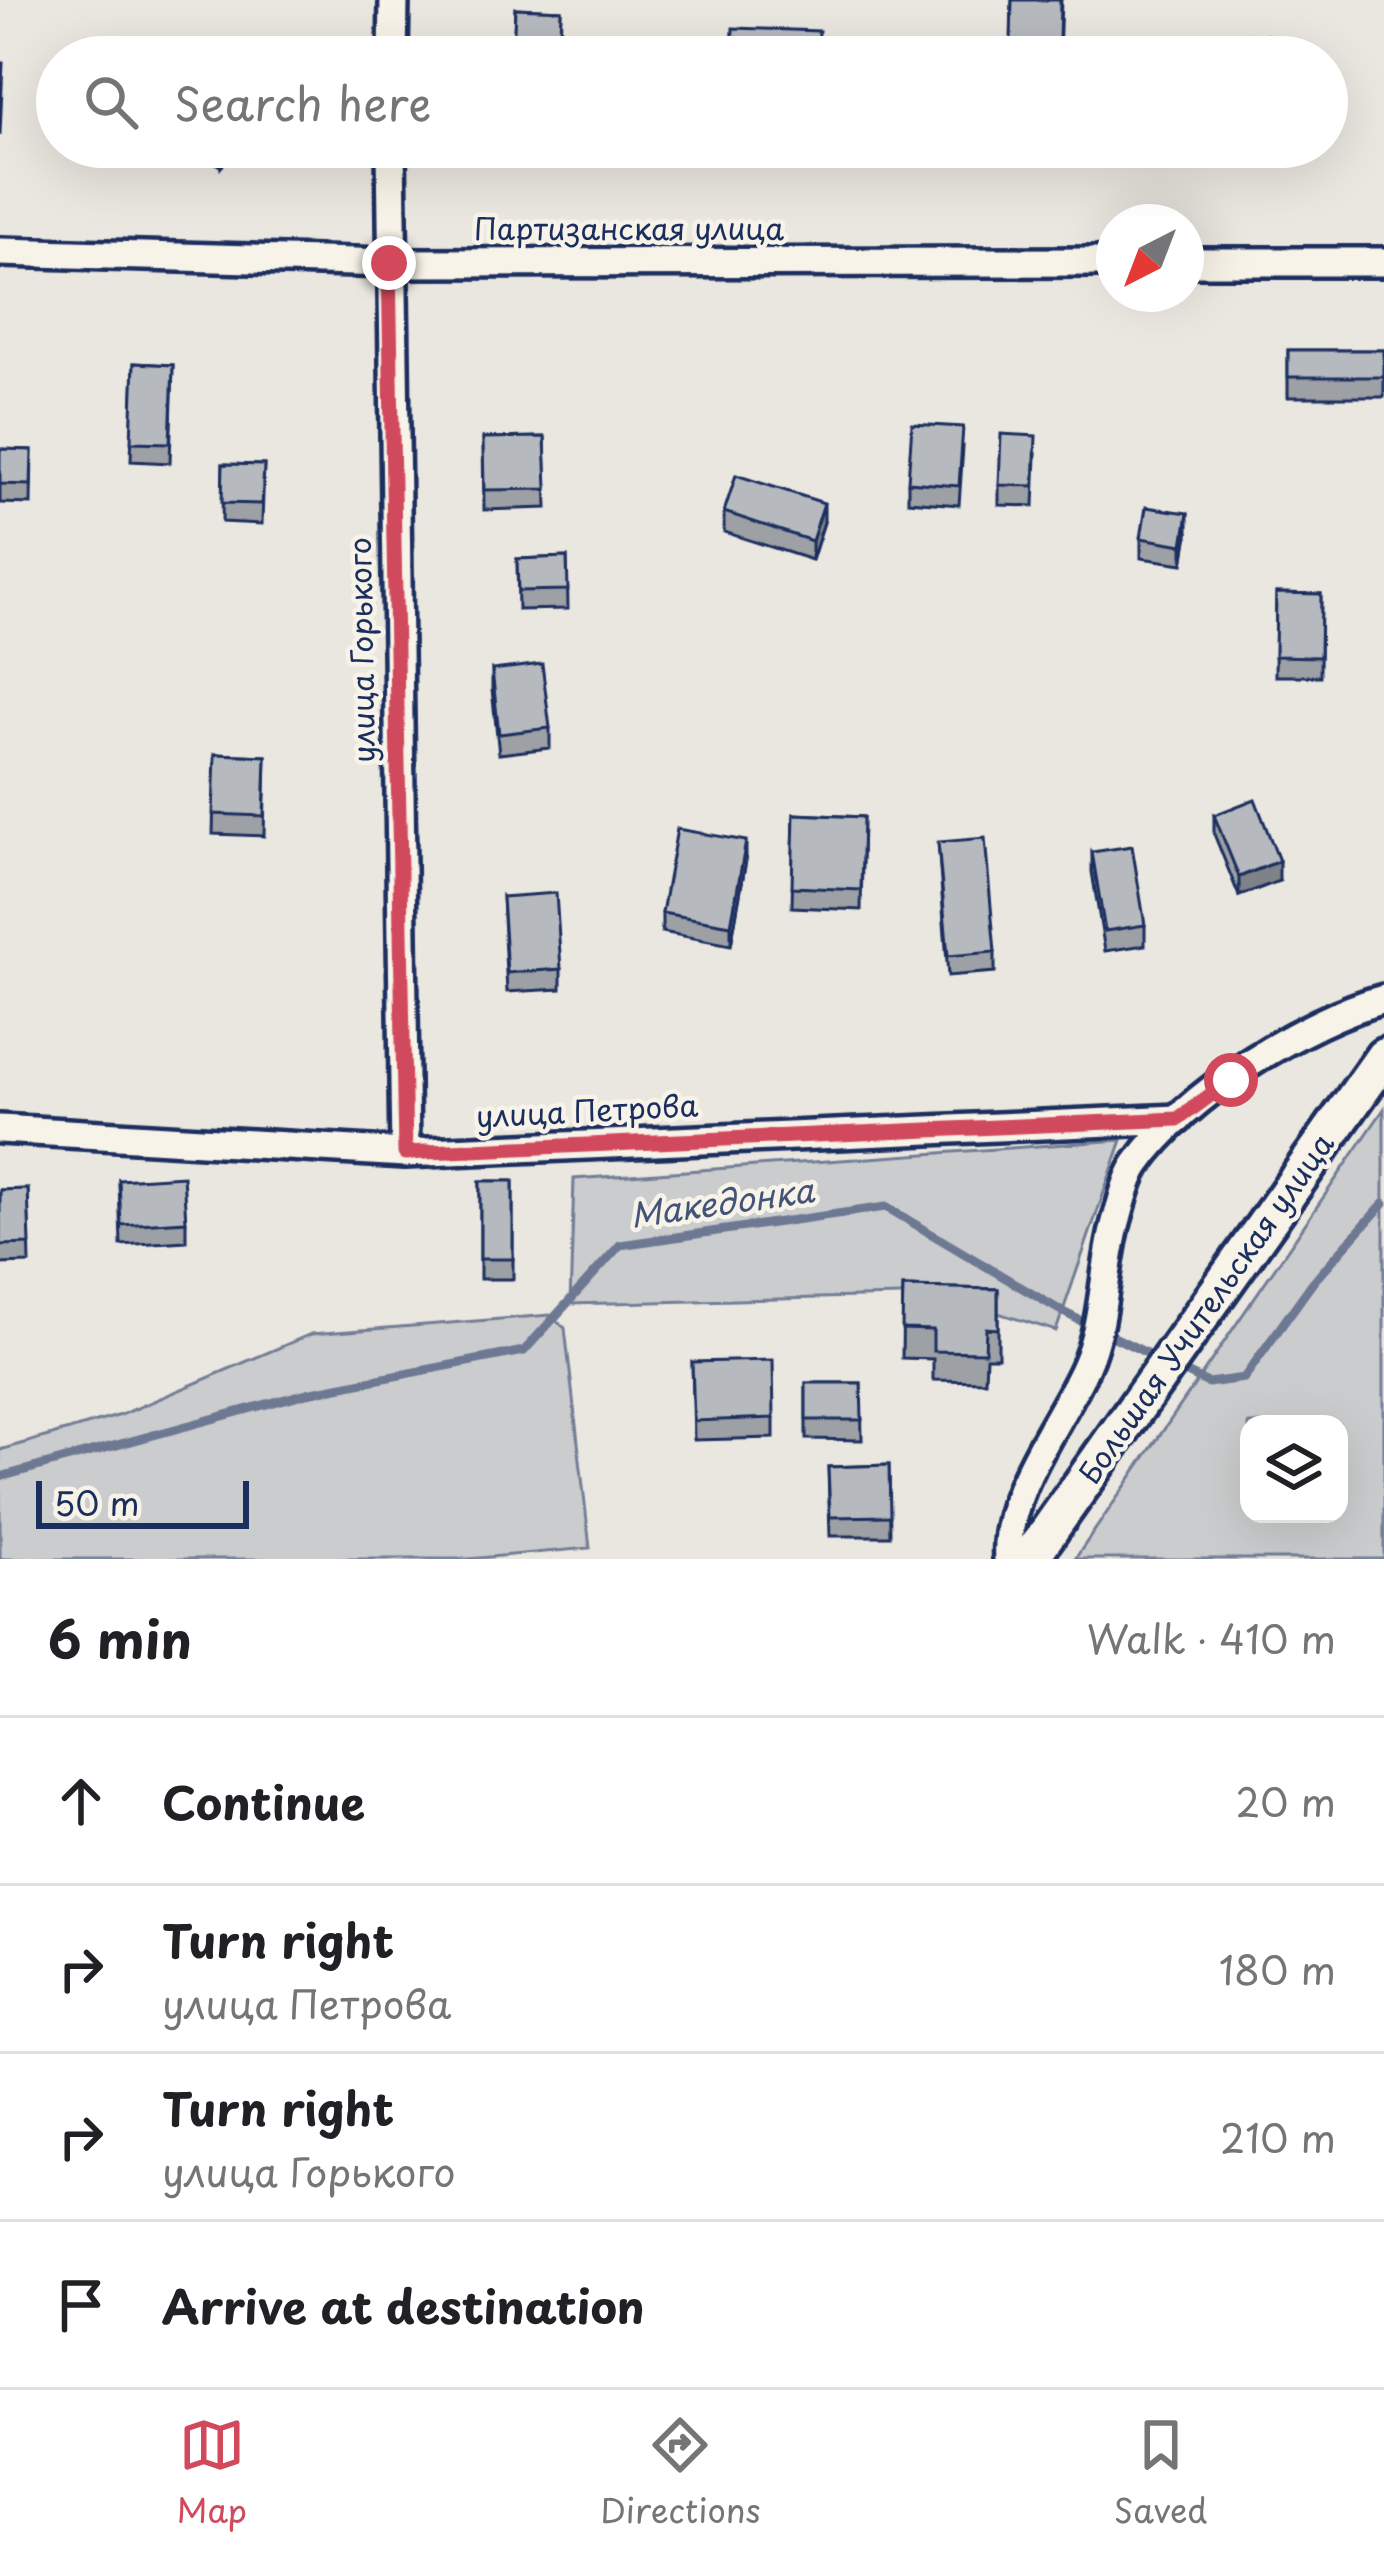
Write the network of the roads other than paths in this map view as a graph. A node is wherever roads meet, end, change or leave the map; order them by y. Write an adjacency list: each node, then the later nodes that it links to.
1 (394, 0): 2 (street)
2 (393, 36)
3 (391, 168): 8 (street, улица Горького)
4 (0, 252): 8 (street, Партизанская улица)
5 (1096, 262): 8 (street, Партизанская улица)
6 (1204, 262): 7 (street)
7 (1384, 262)
8 (389, 263): 13 (street, улица Горького)
9 (1384, 999): 11 (street)
10 (1384, 1057): 15 (main road, Большая Учительская улица)
11 (1178, 1119): 13 (street, улица Петрова); 14 (street)
12 (0, 1129): 13 (street, улица Петрова)
13 (405, 1153)
14 (1008, 1559)
15 (1029, 1559)

